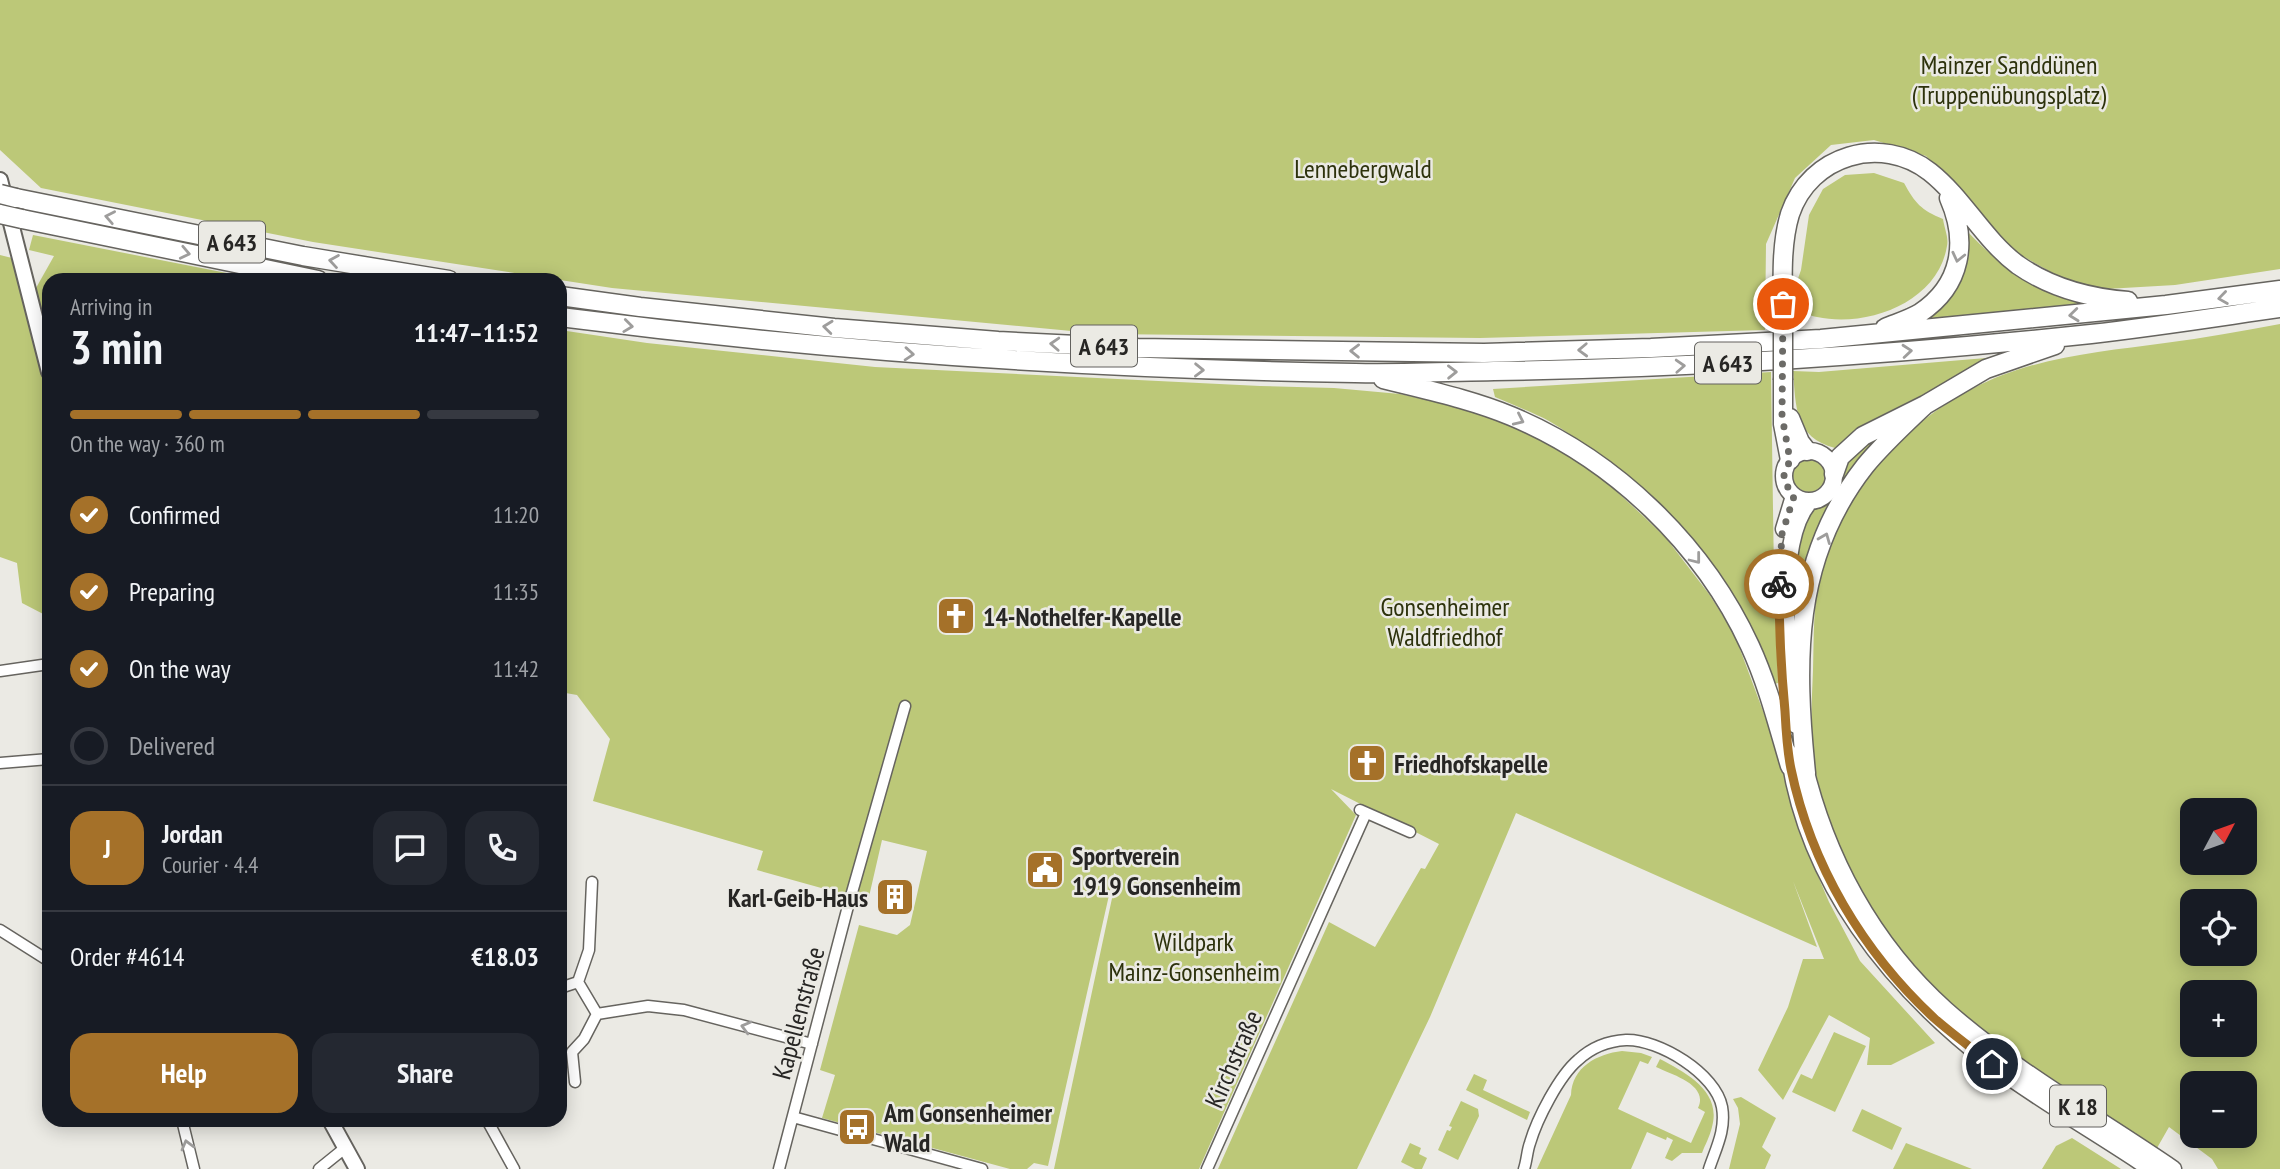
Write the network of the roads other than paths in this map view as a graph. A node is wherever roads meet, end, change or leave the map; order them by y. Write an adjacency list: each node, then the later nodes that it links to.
1 (1931, 173): 9 (highway); 13 (highway, one-way to 13); 16 (highway, bridge)
2 (0, 180): 14 (main road)
3 (8, 196): 6 (highway, A 643, one-way to 3)
4 (0, 214): 5 (highway, A 643, one-way to 5, bridge)
5 (284, 273)
6 (406, 273)
7 (2280, 290): 9 (highway, A 643, one-way to 9)
8 (567, 297): 13 (highway, A 643, one-way to 8)
9 (2166, 305): 13 (highway, A 643, one-way to 13)
10 (2280, 309): 12 (highway, A 643)
11 (567, 318): 15 (highway, A 643, one-way to 15)
12 (2095, 334): 15 (highway, A 643, one-way to 12); 17 (highway)
13 (1866, 335)
14 (42, 345)
15 (1360, 373): 27 (highway, one-way to 27)
16 (1783, 380): 18 (highway); 19 (highway)
17 (1925, 405): 20 (highway); 27 (highway, one-way to 17)
18 (1807, 451): 19 (main road); 20 (main road)
19 (1790, 460): 21 (main road)
20 (1834, 474): 21 (main road)
21 (1801, 499): 27 (main road)
22 (42, 665): 23 (street)
23 (0, 671)
24 (905, 706): 35 (street, Kapellenstraße)
25 (42, 760): 26 (street)
26 (0, 763)
27 (1798, 770): 51 (main road, K 18); 52 (main road, K 18)
28 (1410, 832): 48 (street, Kirchstraße)
29 (592, 882): 32 (street)
30 (0, 930): 31 (street)
31 (42, 957)
32 (578, 982): 33 (street); 34 (street)
33 (567, 986)
34 (597, 1014): 35 (street, one-way to 34); 36 (street)
35 (812, 1044): 37 (street, Kapellenstraße)
36 (575, 1082)
37 (793, 1117): 46 (street, Kapellenstraße); 47 (street)
38 (184, 1127): 42 (street, one-way to 38)
39 (334, 1127): 41 (main road)
40 (491, 1127): 45 (street)
41 (345, 1148): 43 (street); 44 (main road)
42 (194, 1169)
43 (319, 1169)
44 (357, 1169)
45 (514, 1169)
46 (779, 1169)
47 (982, 1169)
48 (1207, 1169)
49 (1524, 1169): 50 (street)
50 (1709, 1169)
51 (2151, 1169)
52 (2173, 1169)

